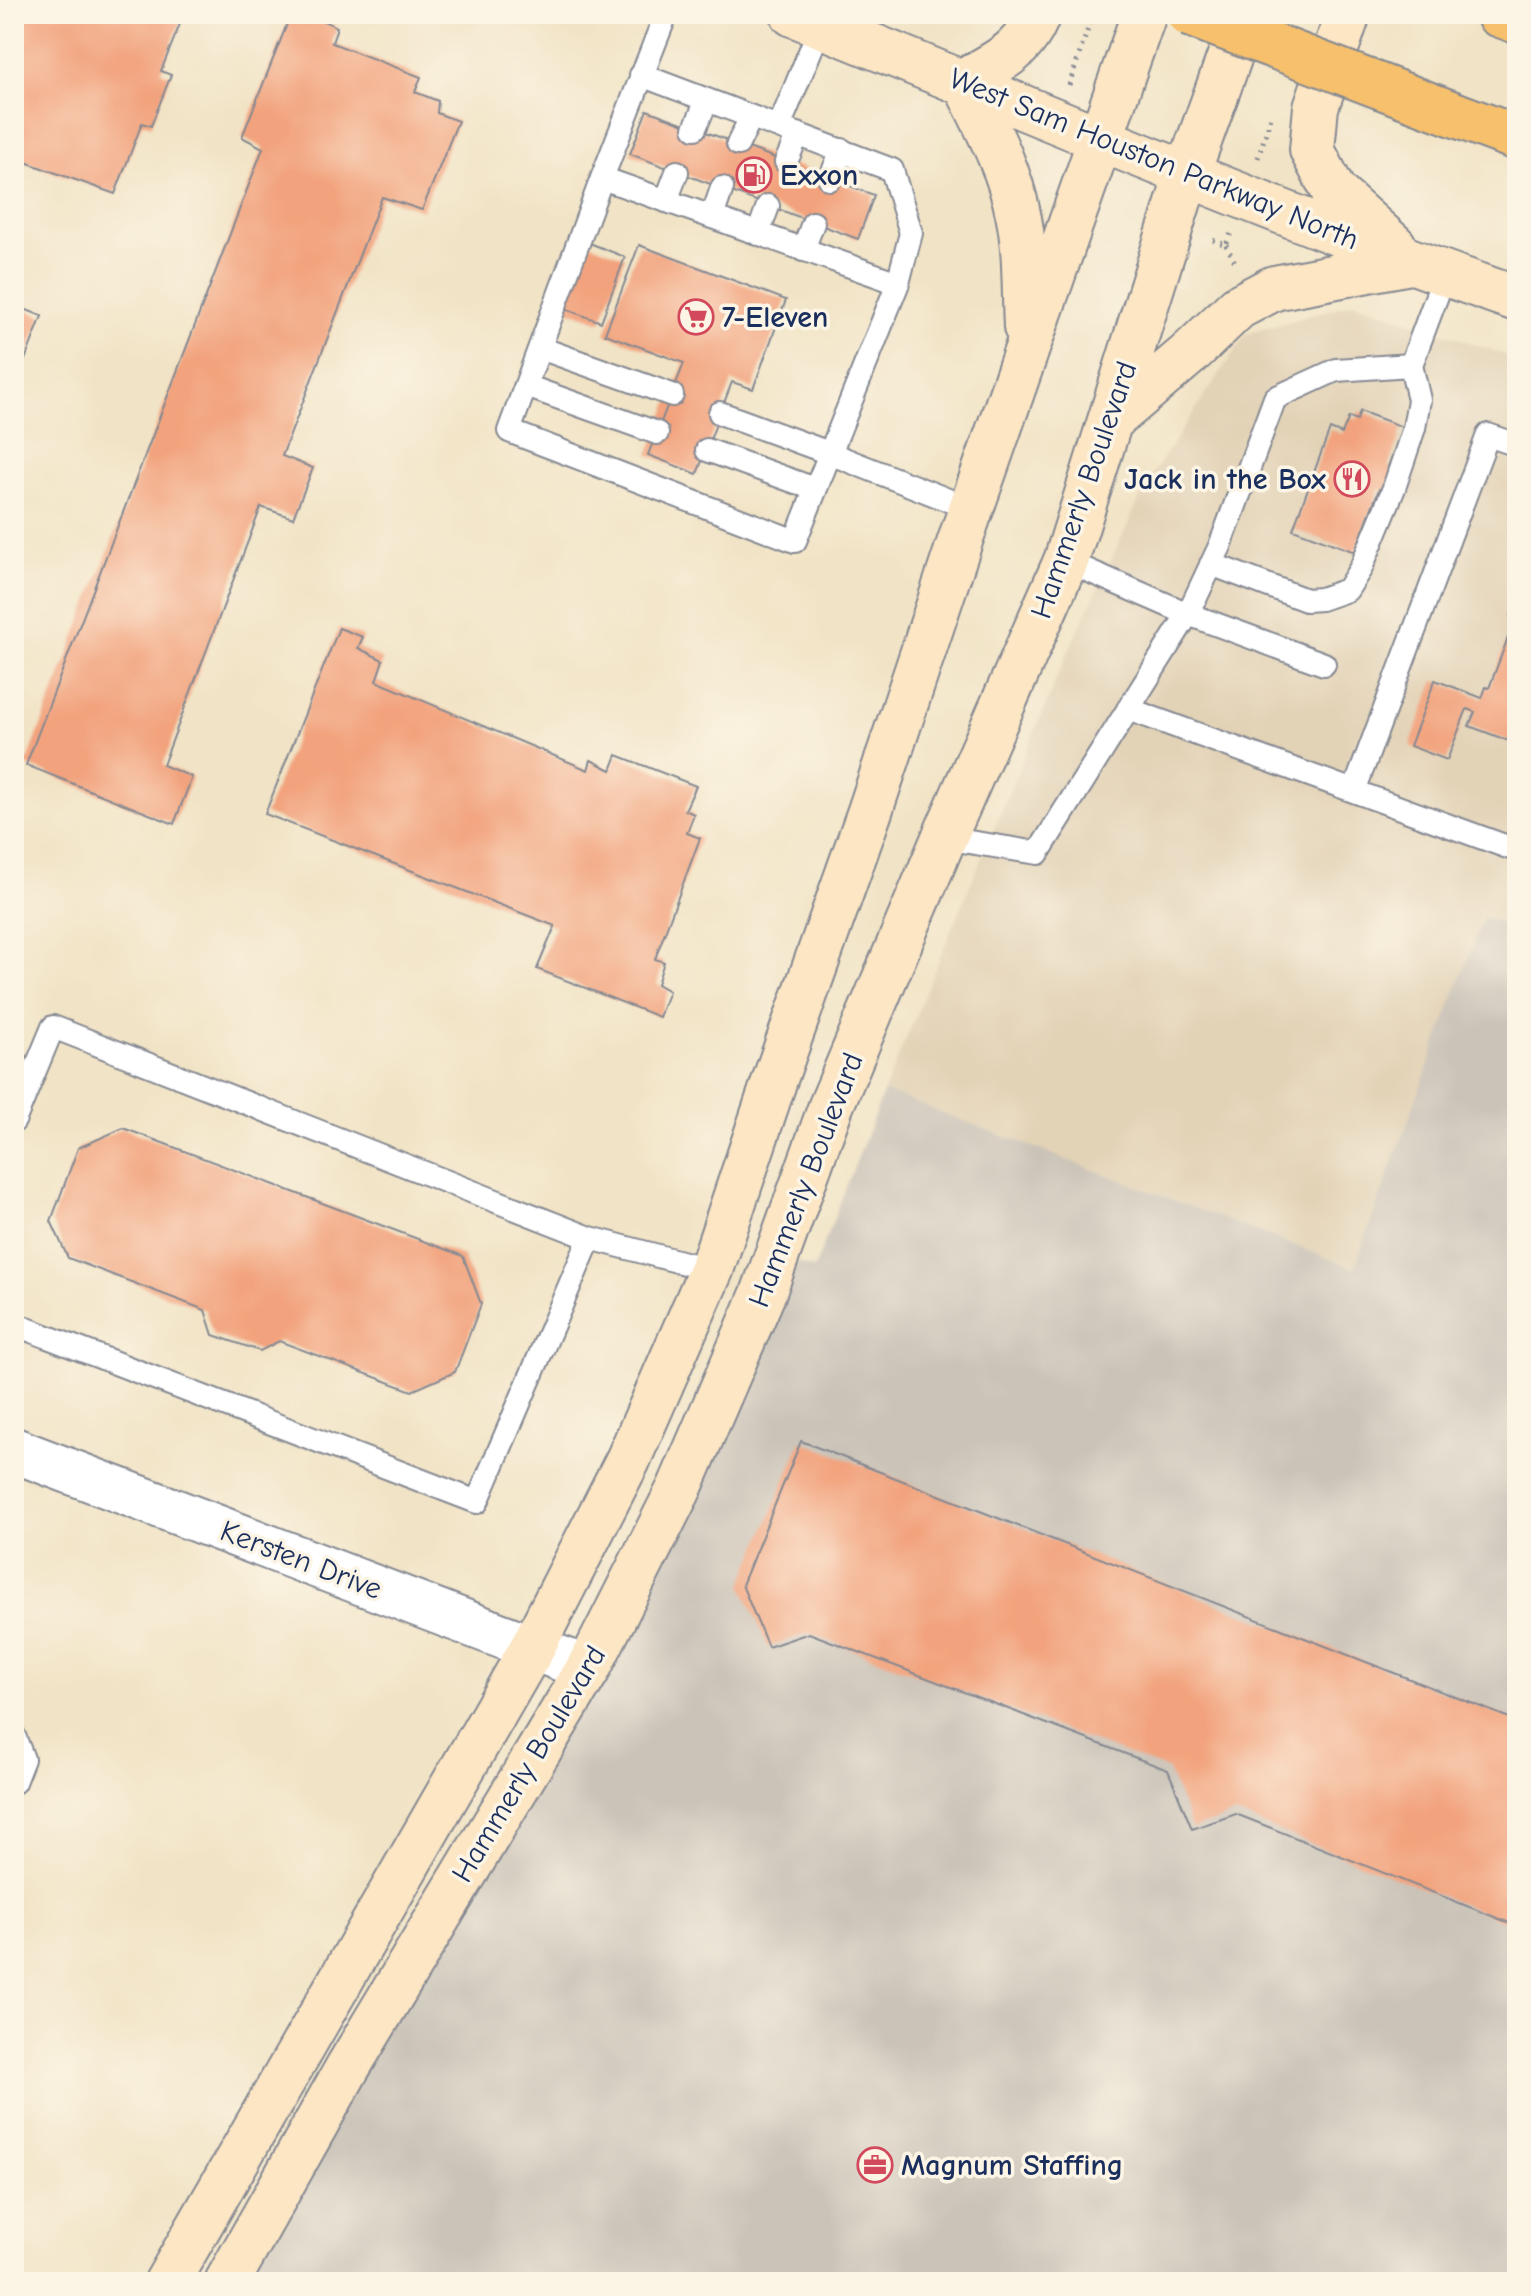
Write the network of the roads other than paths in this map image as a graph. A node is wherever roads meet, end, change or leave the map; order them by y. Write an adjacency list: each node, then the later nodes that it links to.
1 (666, 14): 10 (lane)
2 (1038, 14): 11 (main road)
3 (1144, 14): 16 (main road, Hammerly Boulevard)
4 (1189, 14): 17 (highway, bridge)
5 (1245, 14): 22 (main road, Hammerly Boulevard)
6 (1348, 14): 32 (main road)
7 (1498, 14): 9 (highway)
8 (807, 20): 11 (main road, West Sam Houston Parkway North); 15 (lane)
9 (1517, 21)
10 (641, 75): 12 (lane); 23 (lane)
11 (964, 81): 16 (main road, West Sam Houston Parkway North); 35 (main road)
12 (707, 100): 13 (lane); 14 (lane)
13 (751, 117): 15 (lane); 18 (lane)
14 (695, 128)
15 (788, 130): 19 (lane); 20 (lane)
16 (1099, 138): 22 (main road, West Sam Houston Parkway North); 35 (main road, Hammerly Boulevard)
17 (1517, 138)
18 (738, 144)
19 (842, 150): 24 (lane); 33 (lane)
20 (786, 162)
21 (677, 172): 26 (lane)
22 (1187, 175): 32 (main road, West Sam Houston Parkway North); 41 (main road, Hammerly Boulevard)
23 (602, 178): 26 (lane); 36 (lane)
24 (830, 179)
25 (722, 188): 28 (lane)
26 (666, 201): 28 (lane)
27 (768, 206): 30 (lane)
28 (712, 217): 30 (lane)
29 (813, 223): 31 (lane)
30 (758, 234): 31 (lane)
31 (803, 250): 33 (lane)
32 (1428, 268): 34 (main road, West Sam Houston Parkway North); 37 (lane); 41 (main road)
33 (898, 283): 45 (lane)
34 (1517, 299)
35 (1028, 345): 47 (main road, Hammerly Boulevard)
36 (540, 348): 38 (lane); 39 (lane)
37 (1411, 365): 49 (lane); 49 (lane)
38 (526, 386): 42 (lane); 46 (lane)
39 (672, 395)
40 (720, 413): 45 (lane)
41 (1110, 421): 48 (main road, Hammerly Boulevard)
42 (657, 433)
43 (1517, 445): 53 (lane)
44 (707, 450): 46 (lane)
45 (829, 453): 46 (lane); 47 (lane)
46 (815, 489)
47 (971, 509): 58 (main road, Hammerly Boulevard)
48 (1066, 561): 50 (lane); 54 (main road, Hammerly Boulevard)
49 (1211, 564): 50 (lane)
50 (1188, 614): 51 (lane); 52 (lane)
51 (1324, 664)
52 (1128, 709): 53 (lane); 54 (lane)
53 (1354, 791): 55 (lane)
54 (944, 838): 62 (main road, Hammerly Boulevard)
55 (1517, 845)
56 (14, 1121): 57 (lane)
57 (590, 1238): 58 (lane); 59 (lane)
58 (711, 1270): 61 (main road, Hammerly Boulevard)
59 (14, 1324)
60 (14, 1450): 61 (street, Kersten Drive)
61 (532, 1648): 62 (street, Kersten Drive); 65 (main road, Hammerly Boulevard)
62 (588, 1669): 66 (main road, Hammerly Boulevard)
63 (14, 1736): 64 (lane)
64 (14, 1782)
65 (167, 2282)
66 (227, 2282)

